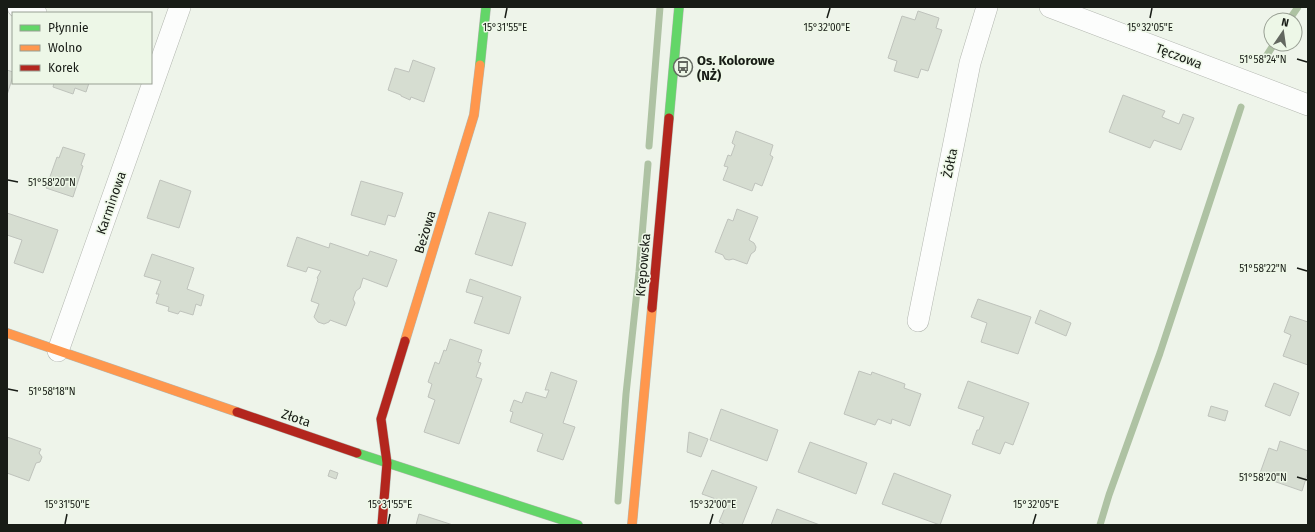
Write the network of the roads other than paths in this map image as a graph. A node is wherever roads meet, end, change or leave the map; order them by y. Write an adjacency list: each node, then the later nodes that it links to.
1 (18, 7): 7 (street)
2 (180, 7): 8 (street, Karminowa)
3 (486, 7): 15 (street, Beżowa)
4 (679, 7): 18 (street, Krępowska)
5 (987, 7): 12 (street, Żółta)
6 (1050, 7): 11 (street, Tęczowa)
7 (33, 12)
8 (157, 52): 9 (street, Karminowa)
9 (152, 67)
10 (146, 84): 14 (street, Karminowa)
11 (1308, 104)
12 (918, 321)
13 (7, 333): 14 (street, Złota)
14 (58, 351): 15 (street, Złota)
15 (387, 463): 16 (street, Beżowa); 17 (street, Złota)
16 (382, 525)
17 (578, 525)
18 (632, 525)

